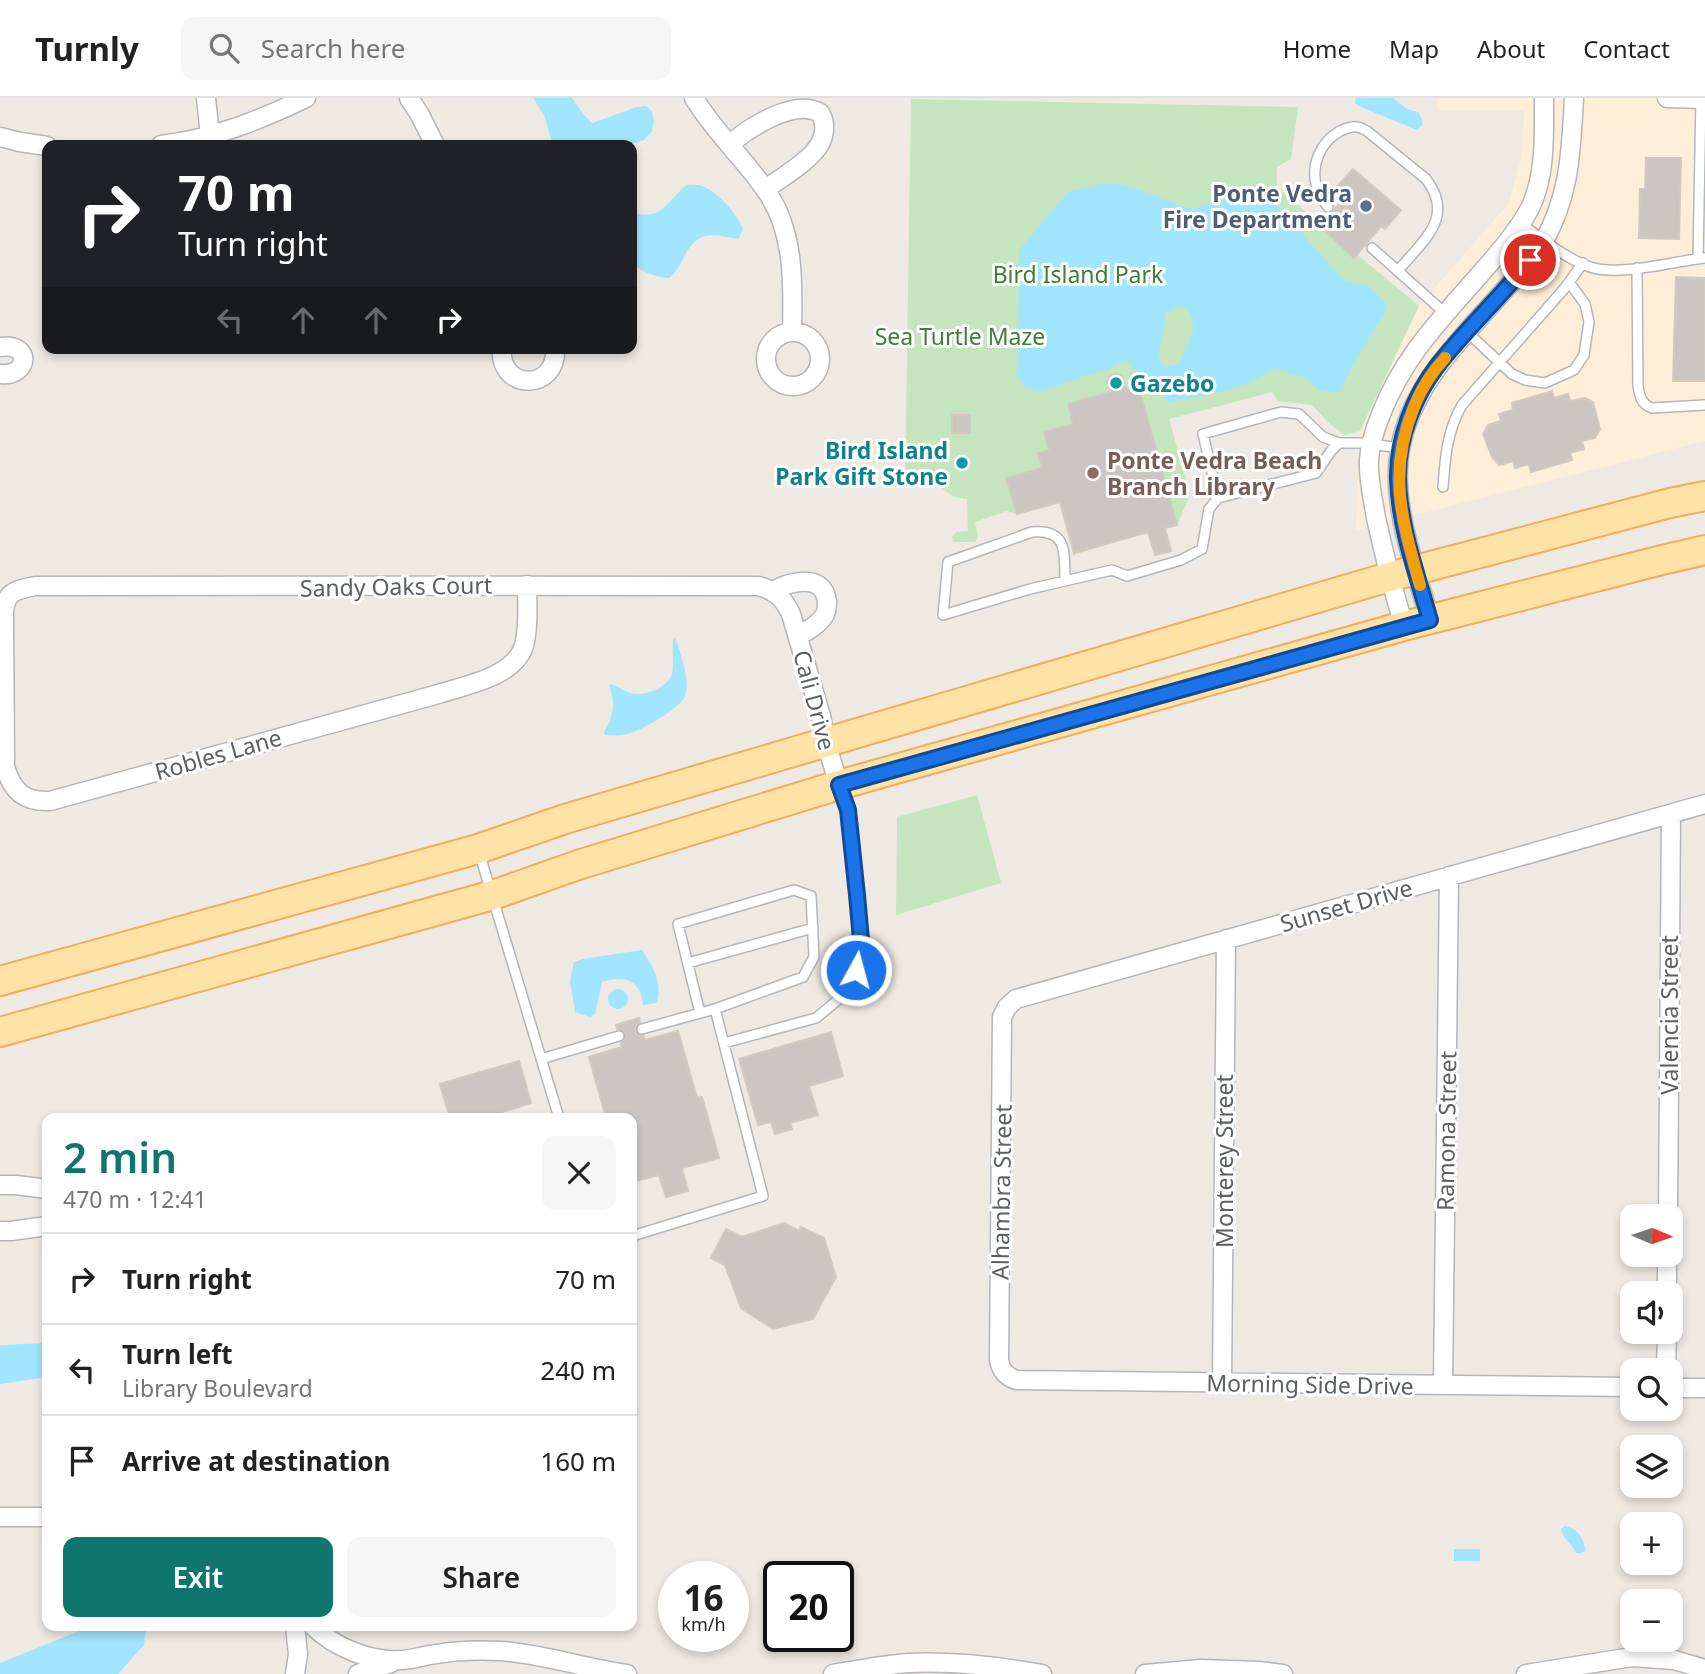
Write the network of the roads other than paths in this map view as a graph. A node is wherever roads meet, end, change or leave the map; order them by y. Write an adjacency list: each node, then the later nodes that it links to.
1 (206, 98): 10 (street)
2 (306, 98): 11 (street)
3 (409, 98): 12 (street)
4 (694, 98): 13 (street)
5 (1544, 98): 18 (street)
6 (1574, 98): 19 (street)
7 (1667, 98): 8 (street)
8 (1702, 98): 15 (lane)
9 (0, 137): 14 (street)
10 (210, 140)
11 (212, 140)
12 (432, 140)
13 (730, 144): 16 (street); 16 (street)
14 (42, 145)
15 (1702, 188): 21 (lane)
16 (766, 190): 27 (street)
17 (1328, 207): 24 (lane)
18 (1520, 223): 19 (lane); 26 (street)
19 (1544, 240): 22 (lane); 28 (street)
20 (1372, 248): 24 (lane)
21 (1702, 258): 23 (lane)
22 (1583, 263): 23 (lane); 25 (lane)
23 (1637, 268): 34 (lane)
24 (1398, 271): 26 (lane)
25 (1569, 282): 32 (lane); 32 (lane)
26 (1446, 314): 28 (street); 36 (street)
27 (792, 332)
28 (1467, 332): 32 (lane); 37 (street)
29 (0, 347): 33 (street)
30 (502, 354): 31 (street)
31 (555, 354)
32 (1499, 361): 38 (lane)
33 (0, 374)
34 (1705, 405)
35 (1339, 443): 36 (lane); 40 (lane); 40 (lane)
36 (1371, 444): 37 (lane); 42 (street)
37 (1400, 449): 42 (street)
38 (1443, 487)
39 (1705, 496): 42 (main road)
40 (1218, 498): 43 (lane)
41 (1705, 550): 47 (main road)
42 (1403, 574): 47 (street); 47 (street); 49 (main road)
43 (1065, 581): 43 (lane)
44 (527, 585): 45 (street, Sandy Oaks Court); 46 (street, Sandy Oaks Court); 46 (street, Robles Lane)
45 (773, 591): 48 (street, Cali Drive); 48 (street)
46 (4, 612)
47 (1417, 623): 50 (main road)
48 (797, 636): 49 (street, Cali Drive)
49 (826, 743): 50 (street, Cali Drive); 53 (main road)
50 (839, 785): 55 (main road); 66 (lane)
51 (1705, 804): 52 (street, Sunset Drive)
52 (1671, 814): 54 (street, Sunset Drive); 71 (street, Valencia Street)
53 (478, 849): 55 (lane); 59 (main road)
54 (1449, 876): 57 (street, Sunset Drive); 77 (street, Ramona Street)
55 (493, 895): 64 (main road); 67 (lane)
56 (813, 928): 58 (lane); 58 (lane); 60 (lane)
57 (1226, 939): 62 (street, Sunset Drive); 76 (street, Monterey Street)
58 (688, 963): 61 (lane)
59 (0, 981)
60 (715, 1009): 61 (lane); 66 (lane)
61 (700, 1013): 63 (lane)
62 (1002, 1025): 75 (street, Alhambra Street)
63 (642, 1030)
64 (0, 1032)
65 (619, 1036): 67 (lane)
66 (724, 1044): 74 (lane)
67 (541, 1059): 68 (lane)
68 (557, 1113)
69 (0, 1185): 70 (street)
70 (42, 1188)
71 (1668, 1204)
72 (42, 1227): 73 (street)
73 (0, 1231)
74 (637, 1234)
75 (999, 1360): 76 (street, Morning Side Drive)
76 (1223, 1383): 77 (street, Morning Side Drive)
77 (1443, 1385): 78 (street, Morning Side Drive)
78 (1620, 1387)
79 (1683, 1388): 80 (street)
80 (1705, 1388)
81 (0, 1517): 82 (street)
82 (42, 1517)
83 (296, 1631): 88 (street)
84 (319, 1631): 85 (street)
85 (400, 1660): 89 (street); 90 (street)
86 (908, 1669): 91 (street); 92 (street)
87 (1705, 1669): 95 (street)
88 (295, 1674)
89 (358, 1674)
90 (627, 1674)
91 (833, 1674)
92 (1042, 1674)
93 (1145, 1674): 94 (street)
94 (1283, 1674)
95 (1525, 1674)

